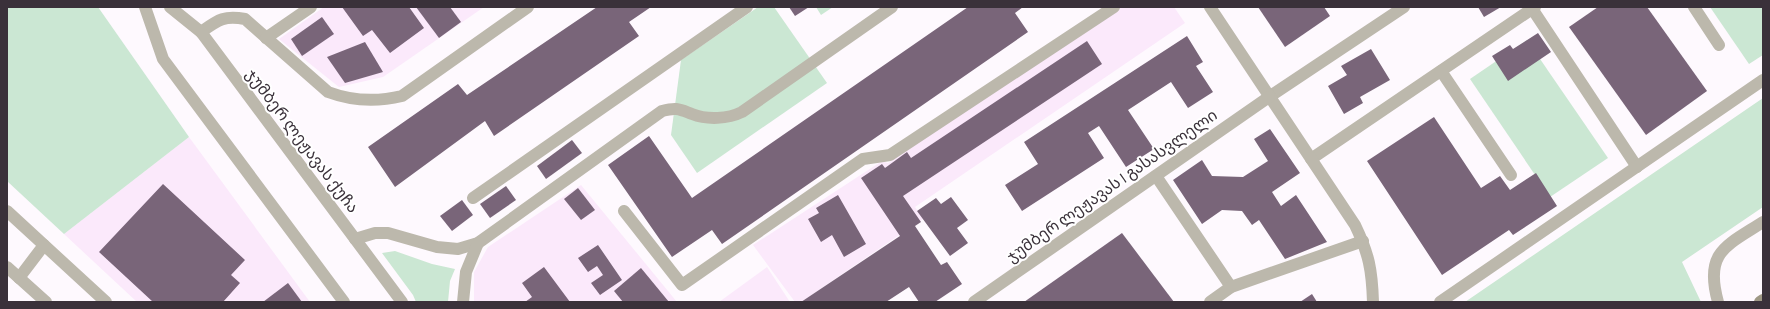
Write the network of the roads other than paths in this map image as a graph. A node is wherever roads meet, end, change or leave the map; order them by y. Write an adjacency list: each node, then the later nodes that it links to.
1 (145, 7): 36 (street)
2 (170, 7): 12 (street, ჯუმბერ ლეჟავას ქუჩა)
3 (311, 7): 13 (street)
4 (528, 7): 13 (street)
5 (747, 7): 22 (street)
6 (892, 7): 28 (street)
7 (1114, 7): 24 (street)
8 (1210, 7): 17 (street)
9 (1404, 7): 17 (street, ჯუმბერ ლეჟავას I გასასვლელი)
10 (1694, 7): 14 (street)
11 (1532, 8): 15 (street); 19 (street)
12 (201, 32): 13 (street); 26 (street, ჯუმბერ ლეჟავას ქუჩა)
13 (266, 38)
14 (1719, 44)
15 (1441, 71): 18 (street); 20 (street)
16 (1763, 80): 19 (street)
17 (1269, 97): 18 (street); 21 (street, ჯუმბერ ლეჟავას I გასასვლელი)
18 (1311, 159): 27 (street)
19 (1637, 167): 42 (street)
20 (1511, 175)
21 (1156, 176): 32 (street); 39 (street, ჯუმბერ ლეჟავას I გასასვლელი)
22 (473, 198)
23 (7, 211): 29 (street)
24 (624, 211)
25 (1763, 222): 43 (street)
26 (355, 239): 28 (street); 37 (street, ჯუმბერ ლეჟავას ქუჩა)
27 (1363, 241): 32 (street); 41 (street)
28 (478, 243): 38 (street)
29 (44, 245): 31 (street); 35 (street)
30 (7, 267): 31 (street)
31 (19, 278): 34 (street)
32 (1231, 286): 40 (street)
33 (1763, 300): 44 (main road)
34 (46, 302)
35 (106, 302)
36 (344, 302)
37 (402, 302)
38 (463, 302)
39 (974, 302)
40 (1210, 302)
41 (1372, 302)
42 (1440, 302)
43 (1718, 302)
44 (1760, 302)

